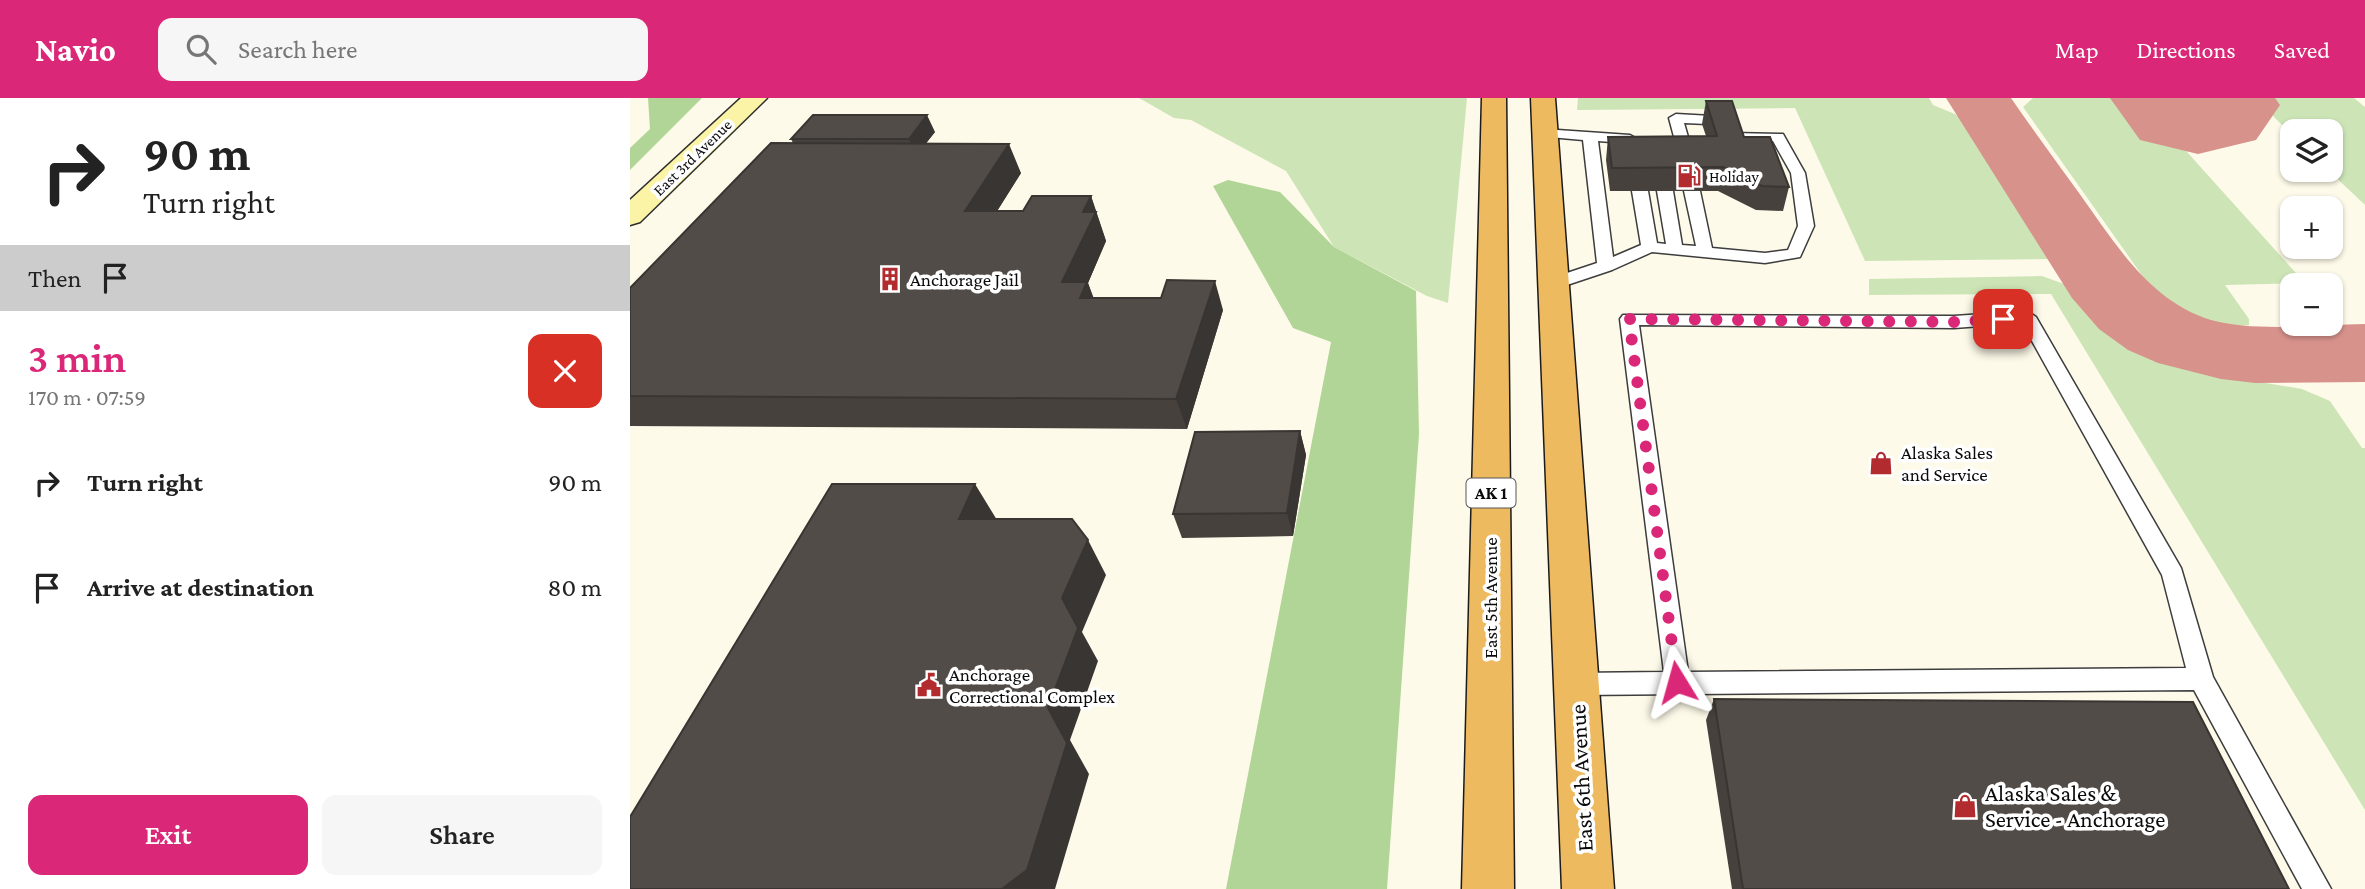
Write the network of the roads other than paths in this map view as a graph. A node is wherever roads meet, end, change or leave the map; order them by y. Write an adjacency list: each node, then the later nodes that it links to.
1 (755, 98): 13 (main road, East 3rd Avenue)
2 (1494, 98): 22 (highway, East 5th Avenue / AK 1)
3 (1543, 98): 4 (highway)
4 (1543, 133): 5 (lane); 18 (highway)
5 (1590, 137): 9 (lane); 17 (lane)
6 (1734, 143): 8 (lane)
7 (1709, 147): 8 (lane)
8 (1781, 149): 16 (lane)
9 (1635, 160)
10 (1640, 191): 14 (lane)
11 (1665, 191): 15 (lane)
12 (1692, 191): 16 (lane)
13 (630, 216)
14 (1650, 247): 15 (lane); 17 (lane)
15 (1675, 250): 16 (lane)
16 (1705, 252)
17 (1606, 266): 18 (lane)
18 (1552, 284): 19 (highway)
19 (1575, 676): 21 (lane); 23 (highway, East 6th Avenue)
20 (2201, 679): 21 (lane); 21 (lane); 24 (lane)
21 (1677, 682)
22 (1488, 889)
23 (1588, 889)
24 (2317, 889)

